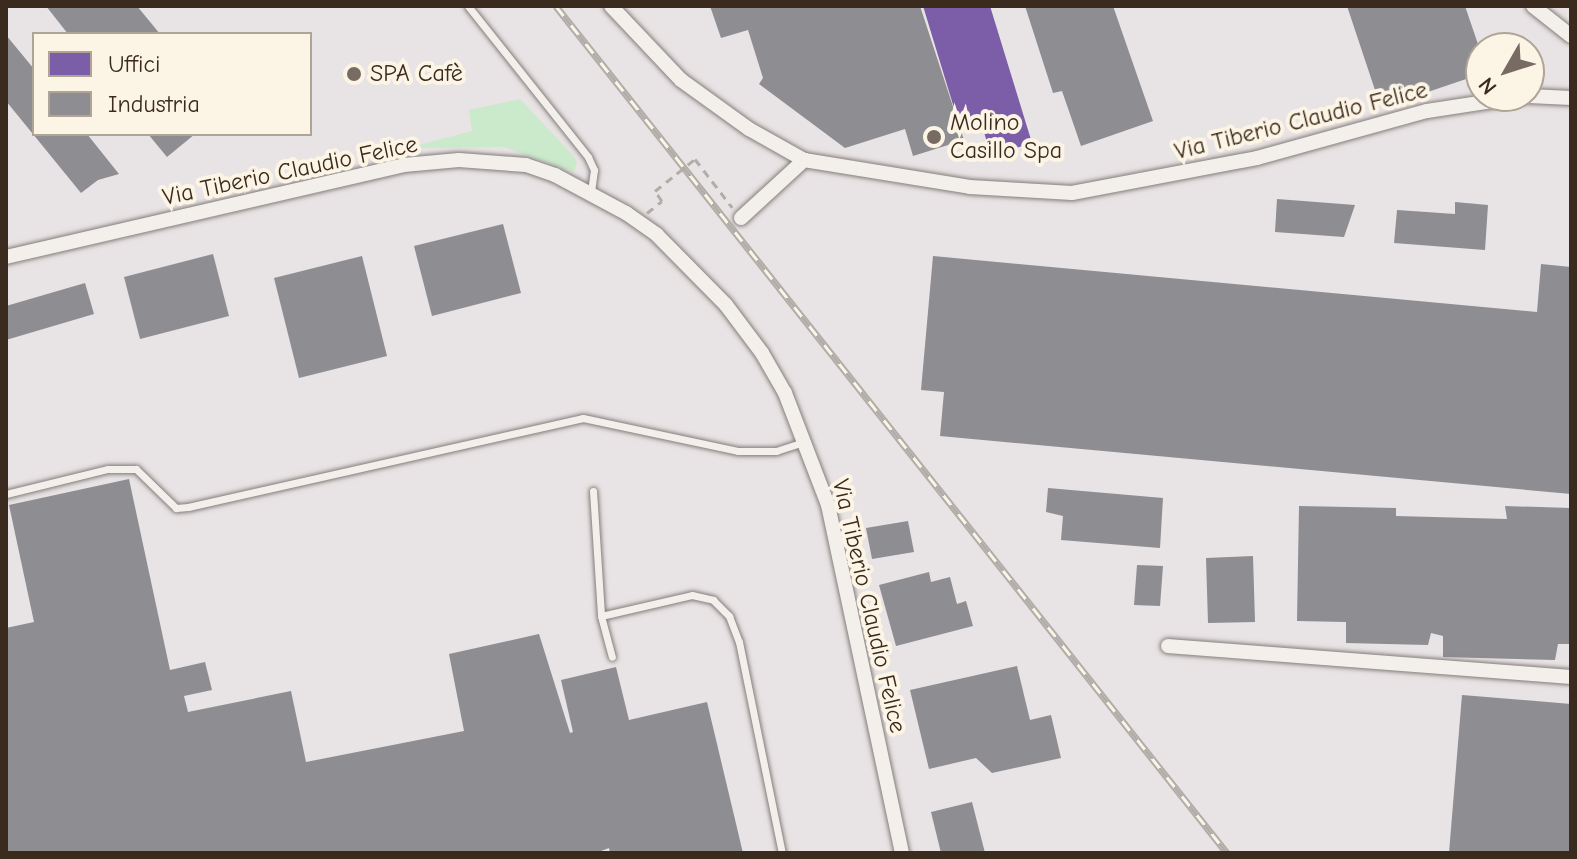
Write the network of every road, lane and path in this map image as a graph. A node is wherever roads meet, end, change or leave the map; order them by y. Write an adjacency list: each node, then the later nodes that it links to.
1 (468, 6): 9 (lane)
2 (611, 6): 8 (street, Via Tiberio Claudio Felice)
3 (1533, 6): 4 (street)
4 (1571, 36)
5 (1545, 97): 6 (street, Via Tiberio Claudio Felice)
6 (1571, 98)
7 (1465, 105): 8 (street, Via Tiberio Claudio Felice)
8 (804, 160): 11 (street)
9 (591, 192): 12 (street, Via Tiberio Claudio Felice); 13 (street, Via Tiberio Claudio Felice)
10 (655, 206): 11 (path, bridge)
11 (741, 218)
12 (6, 257)
13 (806, 442): 15 (lane); 21 (street, Via Tiberio Claudio Felice)
14 (593, 491): 16 (lane)
15 (6, 494)
16 (601, 616): 18 (lane); 20 (lane)
17 (1168, 646): 19 (street)
18 (612, 657)
19 (1571, 677)
20 (782, 853)
21 (902, 853)

